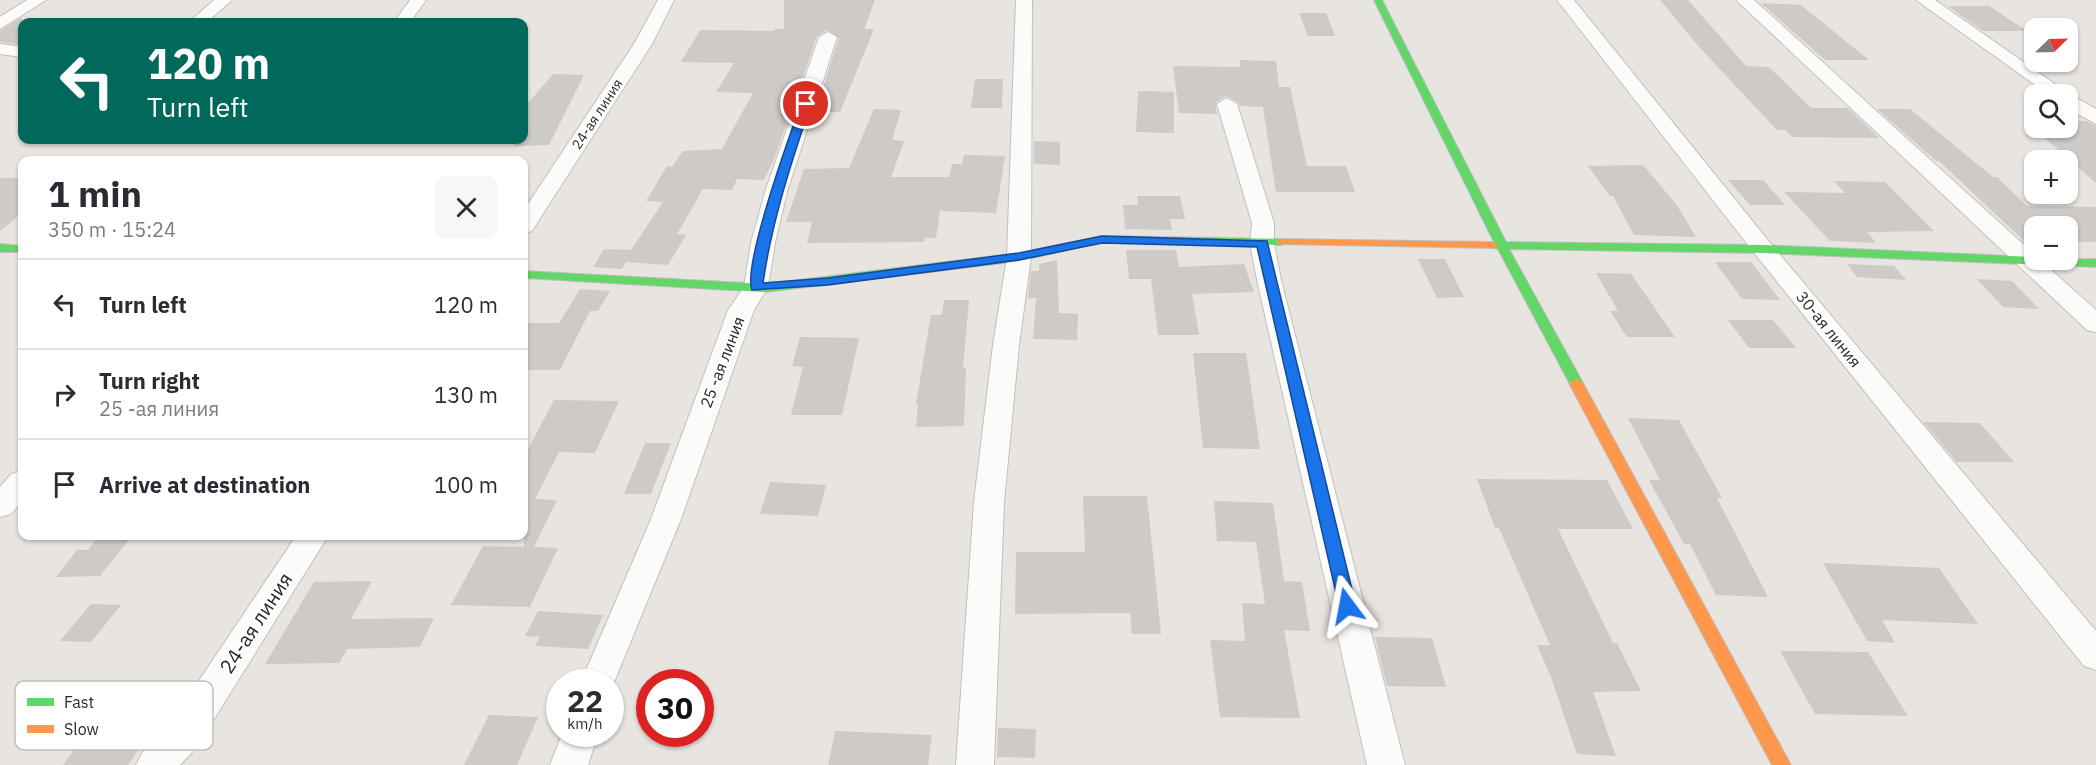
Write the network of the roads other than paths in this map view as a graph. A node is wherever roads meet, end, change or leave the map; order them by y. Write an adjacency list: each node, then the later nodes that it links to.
1 (38, 0): 12 (street)
2 (224, 0): 10 (street)
3 (418, 0): 11 (street)
4 (666, 0): 20 (street, 24-ая линия)
5 (1024, 0): 26 (street)
6 (1378, 0): 22 (street)
7 (1565, 0): 25 (street, 30-ая линия)
8 (1744, 0): 27 (street)
9 (1924, 0): 16 (street)
10 (202, 18)
11 (405, 18)
12 (0, 24)
13 (828, 37): 33 (street, 25 -ая линия)
14 (0, 49): 15 (street)
15 (18, 51)
16 (2046, 84)
17 (1227, 104): 21 (street)
18 (2078, 106): 19 (street)
19 (2096, 118)
20 (528, 220)
21 (1262, 243): 22 (street); 26 (street); 46 (street)
22 (1501, 244): 25 (street); 47 (street)
23 (0, 248): 24 (street)
24 (18, 249)
25 (1763, 249): 28 (street); 38 (street, 30-ая линия)
26 (1019, 257): 33 (street); 45 (street)
27 (2024, 259)
28 (2024, 261)
29 (2078, 262): 30 (street)
30 (2096, 262)
31 (2036, 270): 34 (street)
32 (528, 275): 33 (street)
33 (756, 288): 39 (street, 25 -ая линия)
34 (2096, 324)
35 (18, 486): 36 (street)
36 (0, 506)
37 (309, 540): 40 (street, 24-ая линия)
38 (2096, 656)
39 (603, 669)
40 (213, 689)
41 (575, 747): 44 (street)
42 (169, 750): 43 (street, 24-ая линия)
43 (155, 765)
44 (568, 765)
45 (975, 765)
46 (1386, 765)
47 (1782, 765)

